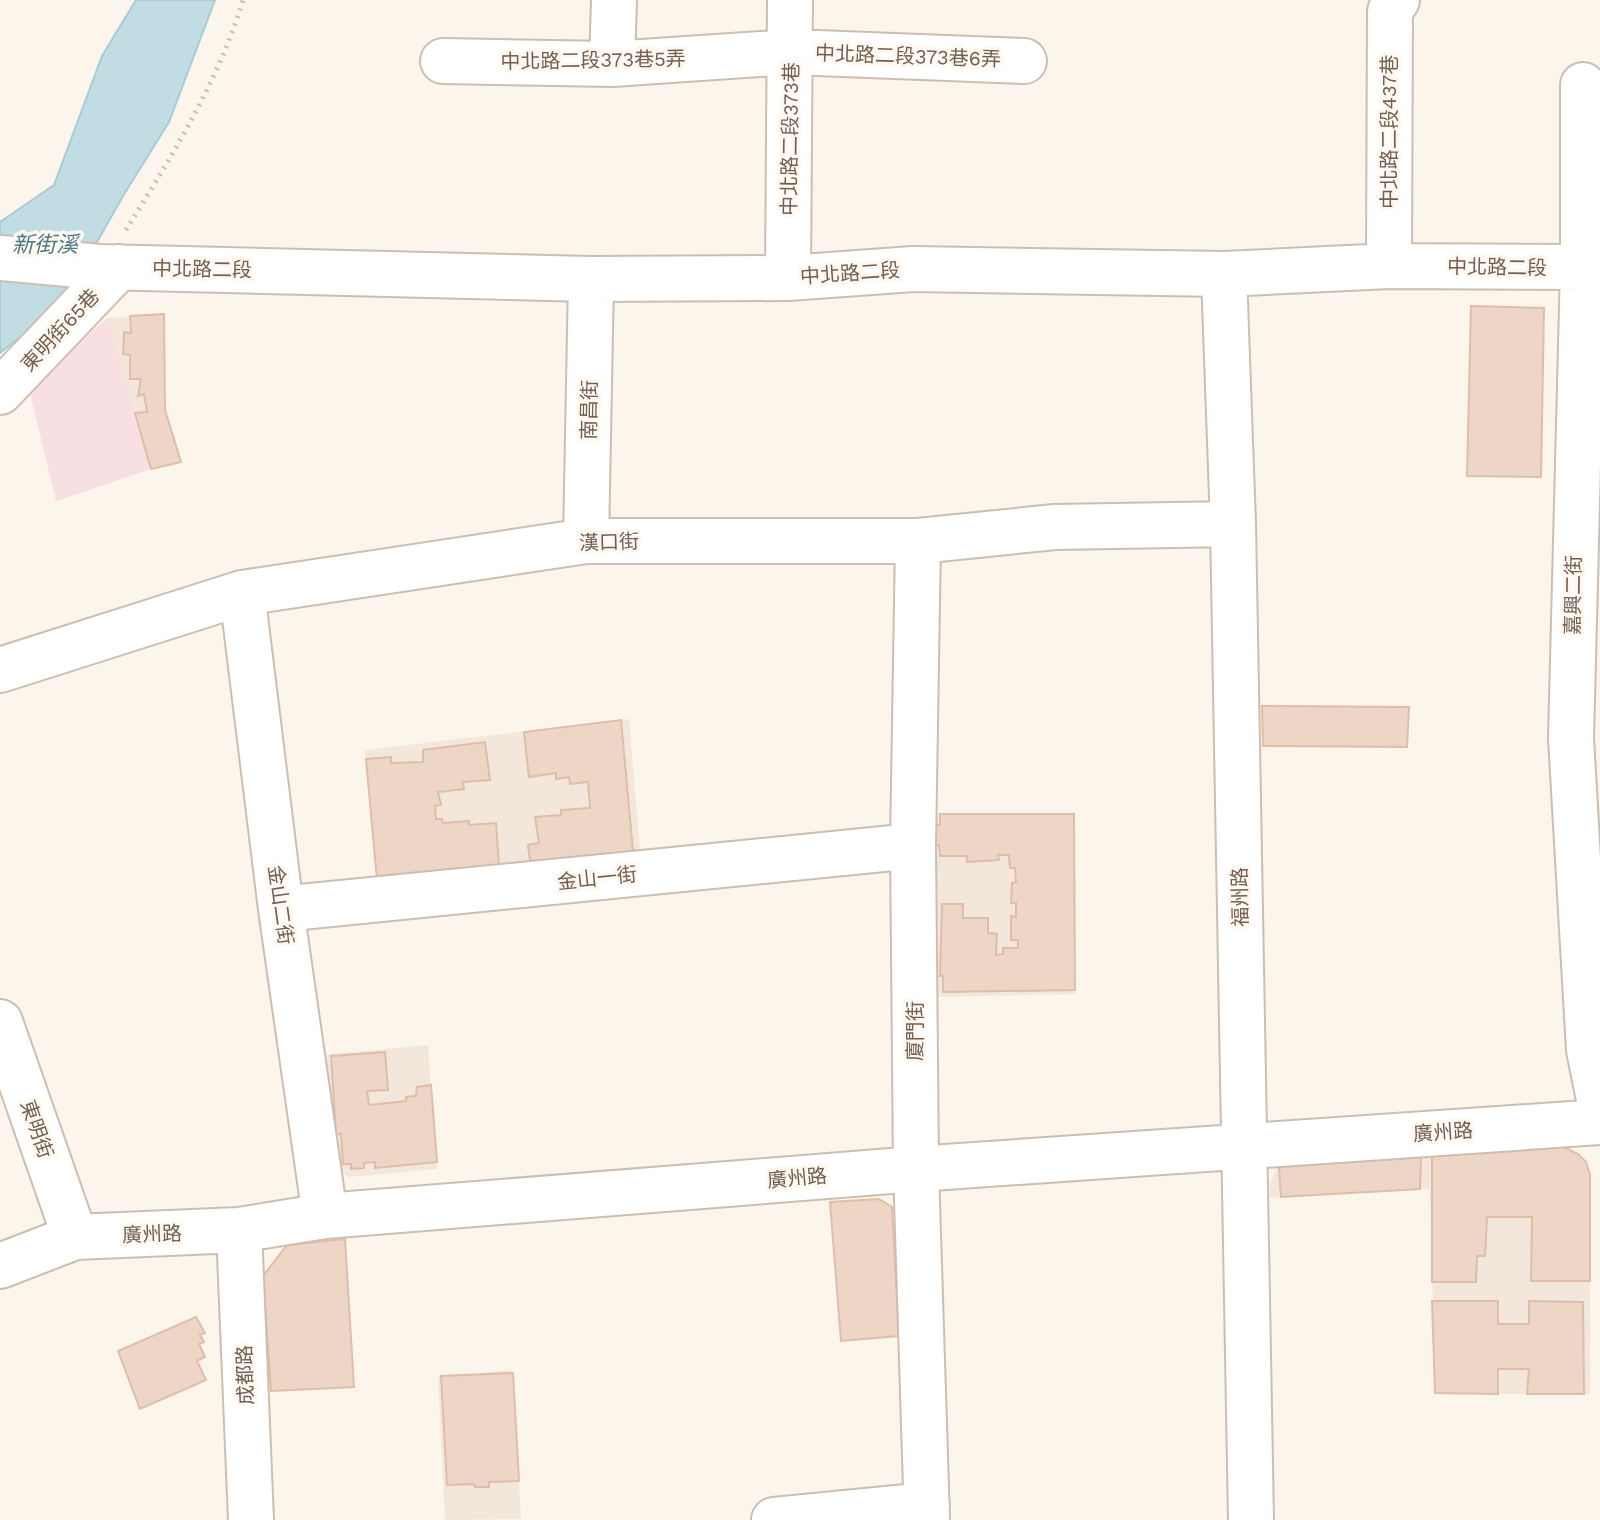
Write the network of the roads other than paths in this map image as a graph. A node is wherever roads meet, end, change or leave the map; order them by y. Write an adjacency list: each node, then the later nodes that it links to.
1 (614, 0): 7 (street)
2 (790, 0): 4 (street, 中北路二段373巷)
3 (1389, 4): 10 (street, 中北路二段437巷)
4 (791, 52): 6 (street, 中北路二段373巷6弄); 7 (street, 中北路二段373巷5弄); 14 (street, 中北路二段373巷)
5 (443, 61): 7 (street, 中北路二段373巷5弄)
6 (1024, 61)
7 (612, 64)
8 (1583, 85): 12 (street, 嘉興二街)
9 (0, 258): 11 (street, 中北路二段)
10 (1389, 266): 12 (street, 中北路二段); 13 (street, 中北路二段)
11 (108, 267): 15 (street, 中北路二段); 16 (street, 東明街65巷)
12 (1591, 267): 18 (street, 嘉興二街)
13 (1224, 274): 14 (street, 中北路二段); 17 (street, 福州路)
14 (788, 278): 15 (street, 中北路二段)
15 (591, 279): 19 (street, 南昌街)
16 (0, 392)
17 (1233, 524): 20 (street, 漢口街); 29 (street, 福州路)
18 (1587, 524): 23 (street, 嘉興二街)
19 (586, 541): 20 (street, 漢口街); 21 (street, 漢口街)
20 (918, 541): 24 (street, 廈門街)
21 (242, 593): 22 (street, 漢口街); 25 (street, 金山二街)
22 (0, 670)
23 (1586, 738): 27 (street, 嘉興二街)
24 (913, 846): 25 (street, 金山一街); 30 (street, 廈門街)
25 (281, 909): 31 (street, 金山二街)
26 (0, 1022): 33 (street, 東明街)
27 (1600, 1104)
28 (1600, 1122): 29 (street, 廣州路)
29 (1244, 1145): 30 (street, 廣州路); 38 (street, 福州路)
30 (916, 1169): 31 (street, 廣州路); 35 (street, 廈門街)
31 (325, 1216): 32 (street, 廣州路)
32 (239, 1230): 33 (street, 廣州路); 36 (street, 成都路)
33 (75, 1237): 34 (street, 廣州路)
34 (0, 1266)
35 (927, 1512): 37 (street)
36 (251, 1520)
37 (774, 1520)
38 (1251, 1520)

